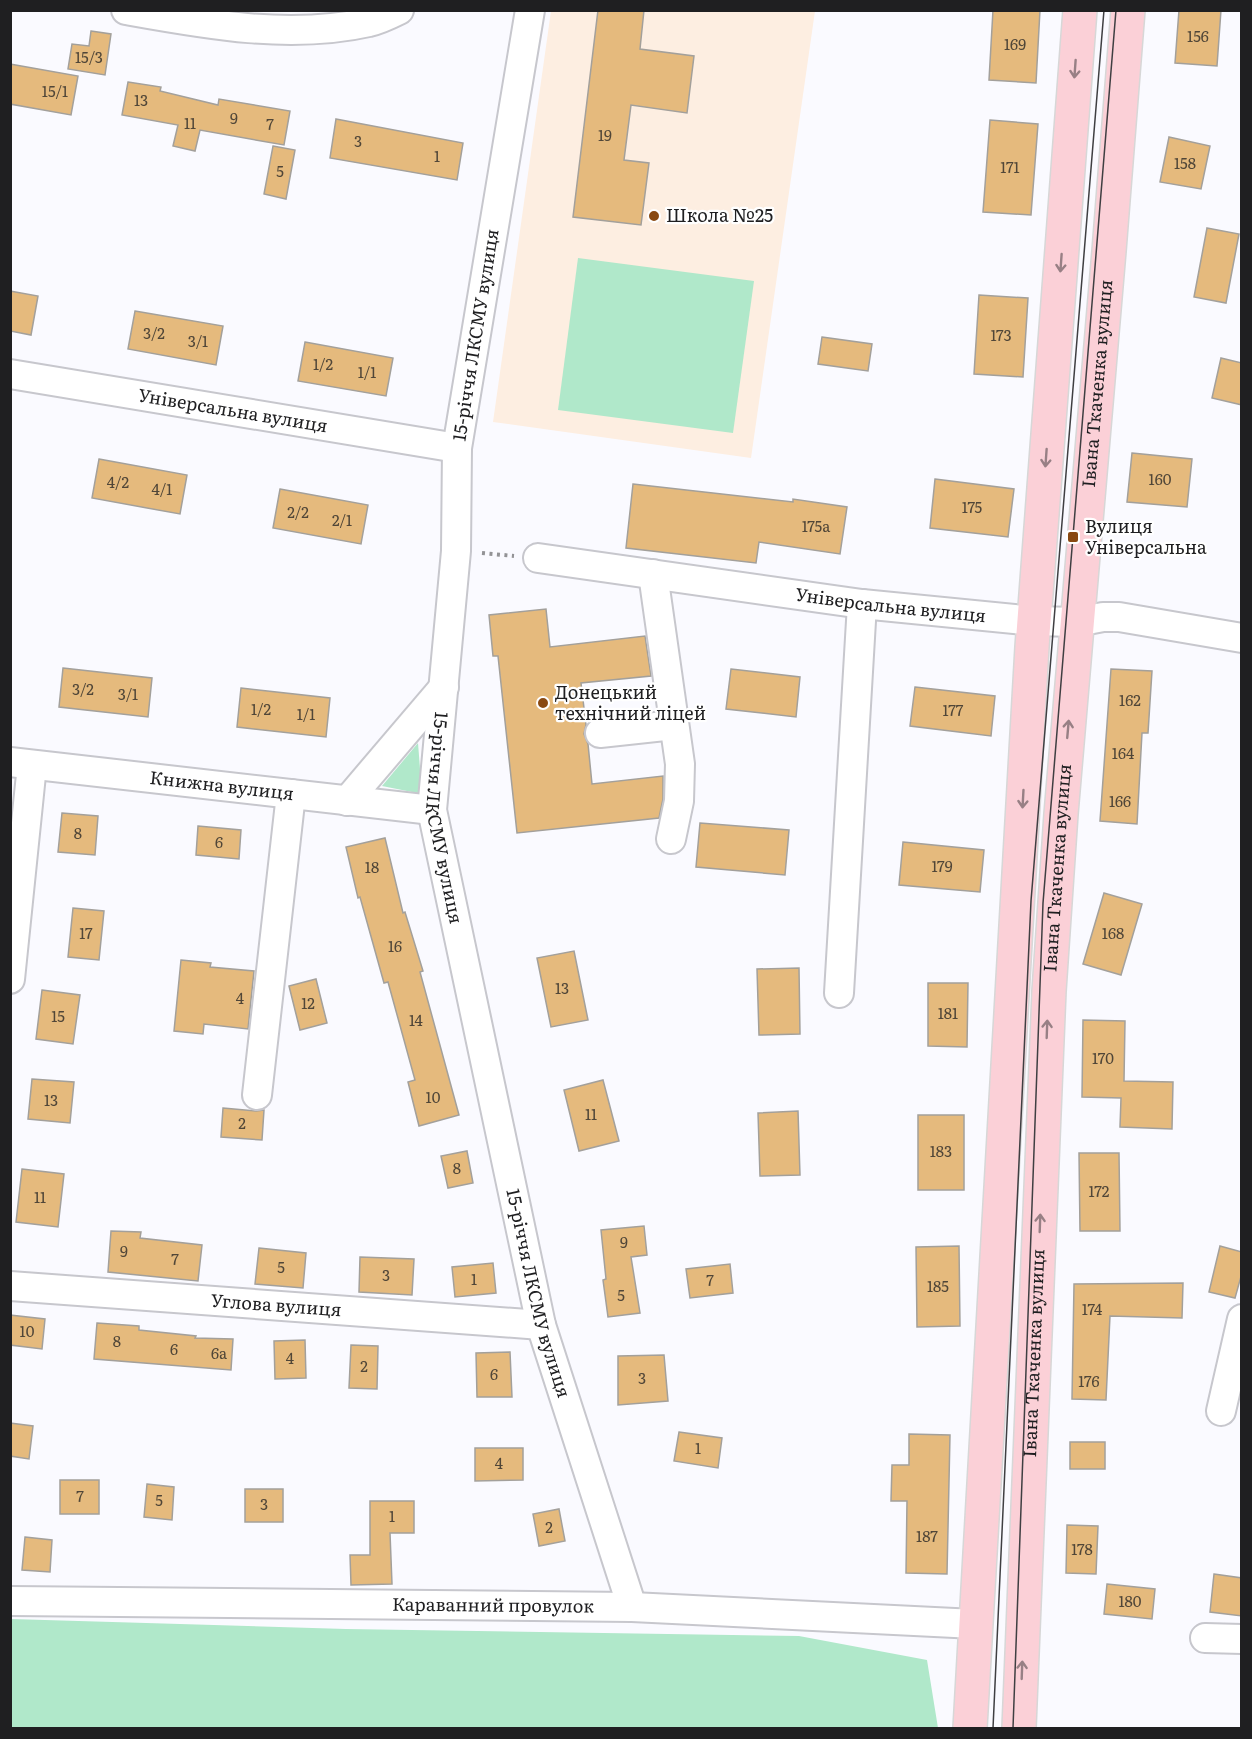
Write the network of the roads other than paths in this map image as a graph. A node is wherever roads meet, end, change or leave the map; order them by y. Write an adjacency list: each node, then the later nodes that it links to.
1 (126, 10): 2 (street)
2 (399, 10)
3 (530, 10): 7 (street, 15-річчя ЛКСМУ вулиця)
4 (1080, 10): 11 (main road, Івана Ткаченка вулиця, one-way to 11)
5 (1128, 10): 12 (main road, Івана Ткаченка вулиця)
6 (10, 374): 7 (street, Універсальна вулиця)
7 (456, 448): 14 (street, 15-річчя ЛКСМУ вулиця)
8 (538, 558): 9 (street, Універсальна вулиця)
9 (653, 574): 10 (street, Універсальна вулиця); 15 (street)
10 (862, 604): 11 (street, Універсальна вулиця); 23 (street)
11 (1034, 621): 12 (street, Універсальна вулиця); 31 (main road, Івана Ткаченка вулиця, one-way to 31)
12 (1077, 622): 13 (street, Універсальна вулиця); 35 (main road, Івана Ткаченка вулиця, one-way to 12)
13 (1242, 638)
14 (444, 687): 19 (street); 20 (street, 15-річчя ЛКСМУ вулиця)
15 (674, 725): 16 (street); 21 (street)
16 (600, 733)
17 (21, 763): 18 (street, Книжна вулиця); 22 (street)
18 (291, 794): 19 (street, Книжна вулиця); 24 (street)
19 (347, 801): 20 (street, Книжна вулиця)
20 (432, 810): 27 (street, 15-річчя ЛКСМУ вулиця)
21 (671, 839)
22 (10, 979)
23 (839, 993)
24 (256, 1095)
25 (10, 1286): 27 (street, Углова вулиця)
26 (1242, 1319): 28 (street)
27 (541, 1325): 30 (street, 15-річчя ЛКСМУ вулиця)
28 (1221, 1411)
29 (10, 1601): 30 (street, Караванний провулок)
30 (632, 1607): 31 (street, Караванний провулок)
31 (975, 1624): 34 (main road, Івана Ткаченка вулиця)
32 (1205, 1638): 33 (street)
33 (1242, 1639)
34 (970, 1728)
35 (1019, 1728)

